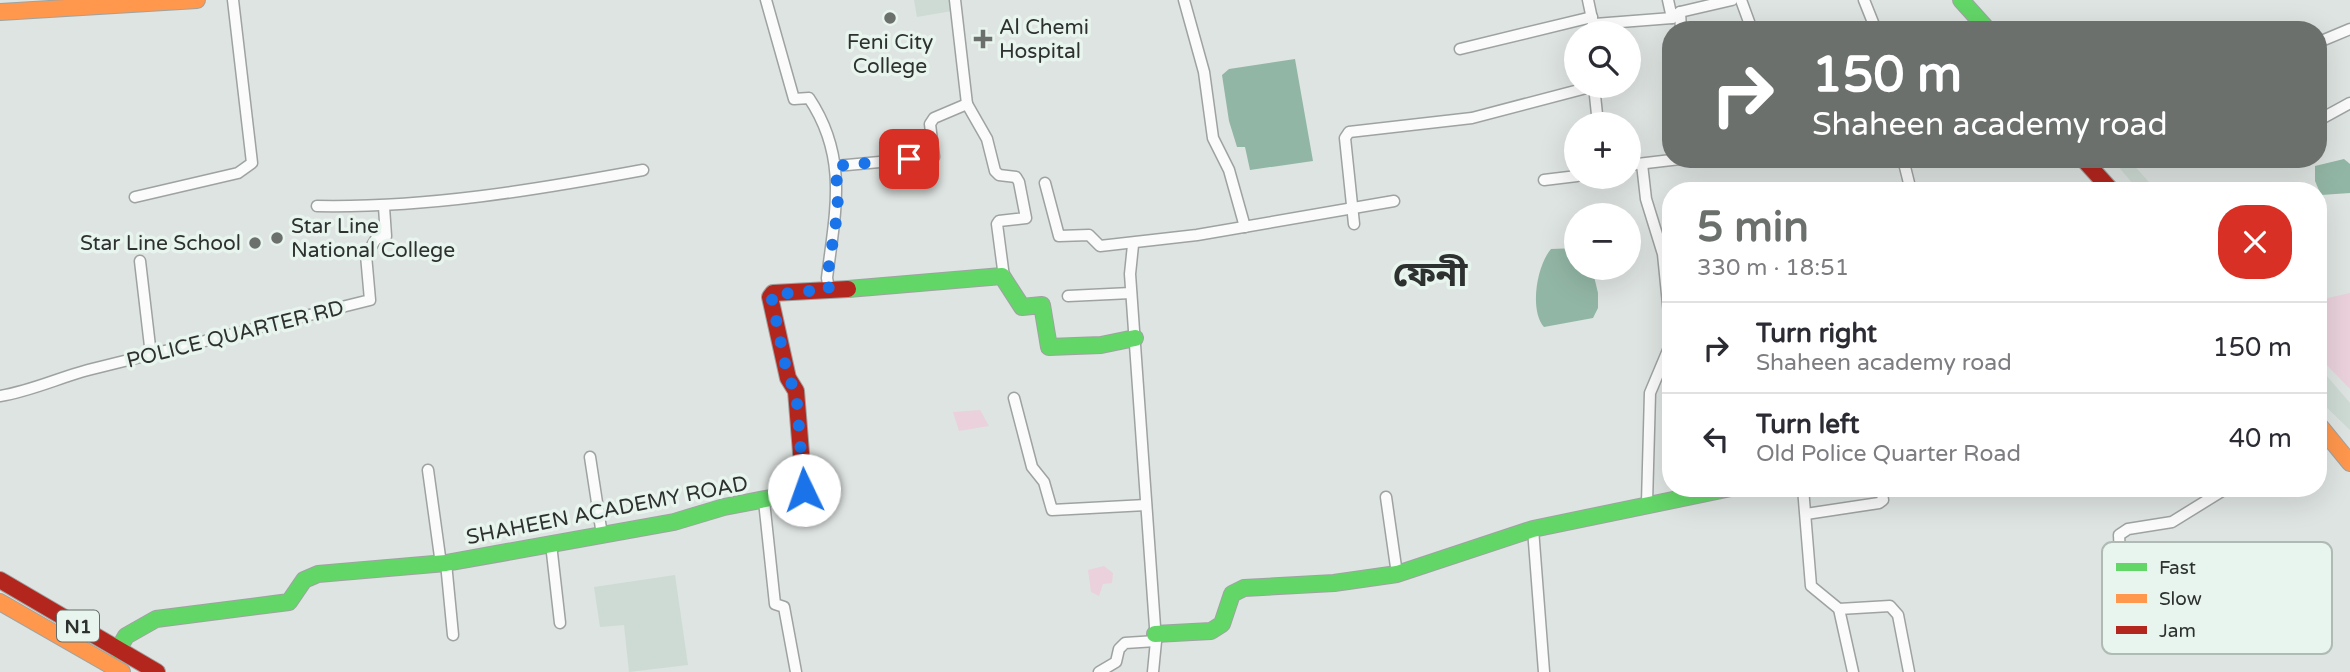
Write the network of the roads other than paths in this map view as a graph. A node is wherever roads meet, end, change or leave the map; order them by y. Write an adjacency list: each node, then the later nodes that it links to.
1 (66, 0): 14 (main road)
2 (197, 0): 15 (main road)
3 (233, 0): 43 (street)
4 (766, 0): 34 (street)
5 (955, 0): 30 (street)
6 (1184, 0): 49 (street)
7 (1588, 0): 17 (street)
8 (1668, 0): 16 (street)
9 (1732, 0): 16 (street)
10 (1741, 0): 20 (street)
11 (1864, 0): 21 (street)
12 (1949, 0): 22 (main road)
13 (1961, 0): 23 (main road)
14 (0, 4)
15 (0, 12)
16 (1676, 15): 18 (street); 19 (street)
17 (1593, 21)
18 (1627, 21)
19 (1678, 21)
20 (1749, 21)
21 (1872, 21)
22 (1969, 21)
23 (1973, 21)
24 (2350, 29): 26 (street)
25 (1564, 30): 27 (street)
26 (2327, 39)
27 (1460, 49)
28 (1564, 94): 47 (street)
29 (2350, 103): 31 (street)
30 (967, 104): 34 (street); 53 (street)
31 (2327, 116)
32 (1662, 161): 33 (street)
33 (1642, 164): 50 (street)
34 (836, 166): 54 (street)
35 (2091, 168): 40 (main road)
36 (2103, 168): 41 (main road)
37 (643, 170): 46 (street)
38 (1564, 178): 39 (street)
39 (1544, 180)
40 (2104, 182)
41 (2115, 182)
42 (1045, 183): 51 (street)
43 (135, 197)
44 (1394, 201): 47 (street)
45 (317, 206): 46 (street)
46 (384, 207): 58 (street, POLICE QUARTER RD)
47 (1352, 207): 48 (street); 49 (street)
48 (1354, 224)
49 (1245, 227): 51 (street)
50 (1662, 240)
51 (1133, 245): 55 (street)
52 (140, 261): 58 (street)
53 (1004, 277): 54 (main road, SHAHEEN ACADEMY ROAD); 57 (main road)
54 (829, 289): 73 (main road, SHAHEEN ACADEMY ROAD)
55 (1131, 293): 56 (street); 57 (street)
56 (1068, 296)
57 (1135, 338): 75 (street)
58 (151, 355): 60 (street, POLICE QUARTER RD)
59 (1662, 370): 74 (street)
60 (0, 396)
61 (1014, 398): 75 (street)
62 (2327, 425): 64 (main road)
63 (2327, 435): 66 (main road)
64 (2350, 452)
65 (590, 457): 78 (street)
66 (2350, 463)
67 (428, 470): 81 (street)
68 (1386, 497): 82 (street)
69 (1681, 497): 74 (main road)
70 (1804, 497): 76 (street)
71 (1882, 497): 76 (street)
72 (2212, 497): 79 (street)
73 (764, 501): 78 (main road, SHAHEEN ACADEMY ROAD); 92 (street)
74 (1647, 503): 77 (main road)
75 (1146, 505): 88 (street)
76 (1806, 514): 85 (street)
77 (1533, 529): 82 (main road); 95 (street)
78 (602, 535): 80 (main road, SHAHEEN ACADEMY ROAD)
79 (2119, 542)
80 (551, 544): 81 (main road, SHAHEEN ACADEMY ROAD); 86 (street)
81 (443, 563): 87 (street); 89 (main road, SHAHEEN ACADEMY ROAD)
82 (1398, 574): 88 (main road)
83 (0, 580): 89 (main road, N1)
84 (0, 602): 90 (main road, N1)
85 (1839, 610): 96 (street); 97 (street)
86 (560, 624)
87 (453, 635)
88 (1155, 638): 93 (street); 94 (street)
89 (118, 649): 91 (main road, N1)
90 (122, 672)
91 (157, 672)
92 (796, 672)
93 (1099, 672)
94 (1153, 672)
95 (1544, 672)
96 (1853, 672)
97 (1909, 672)

